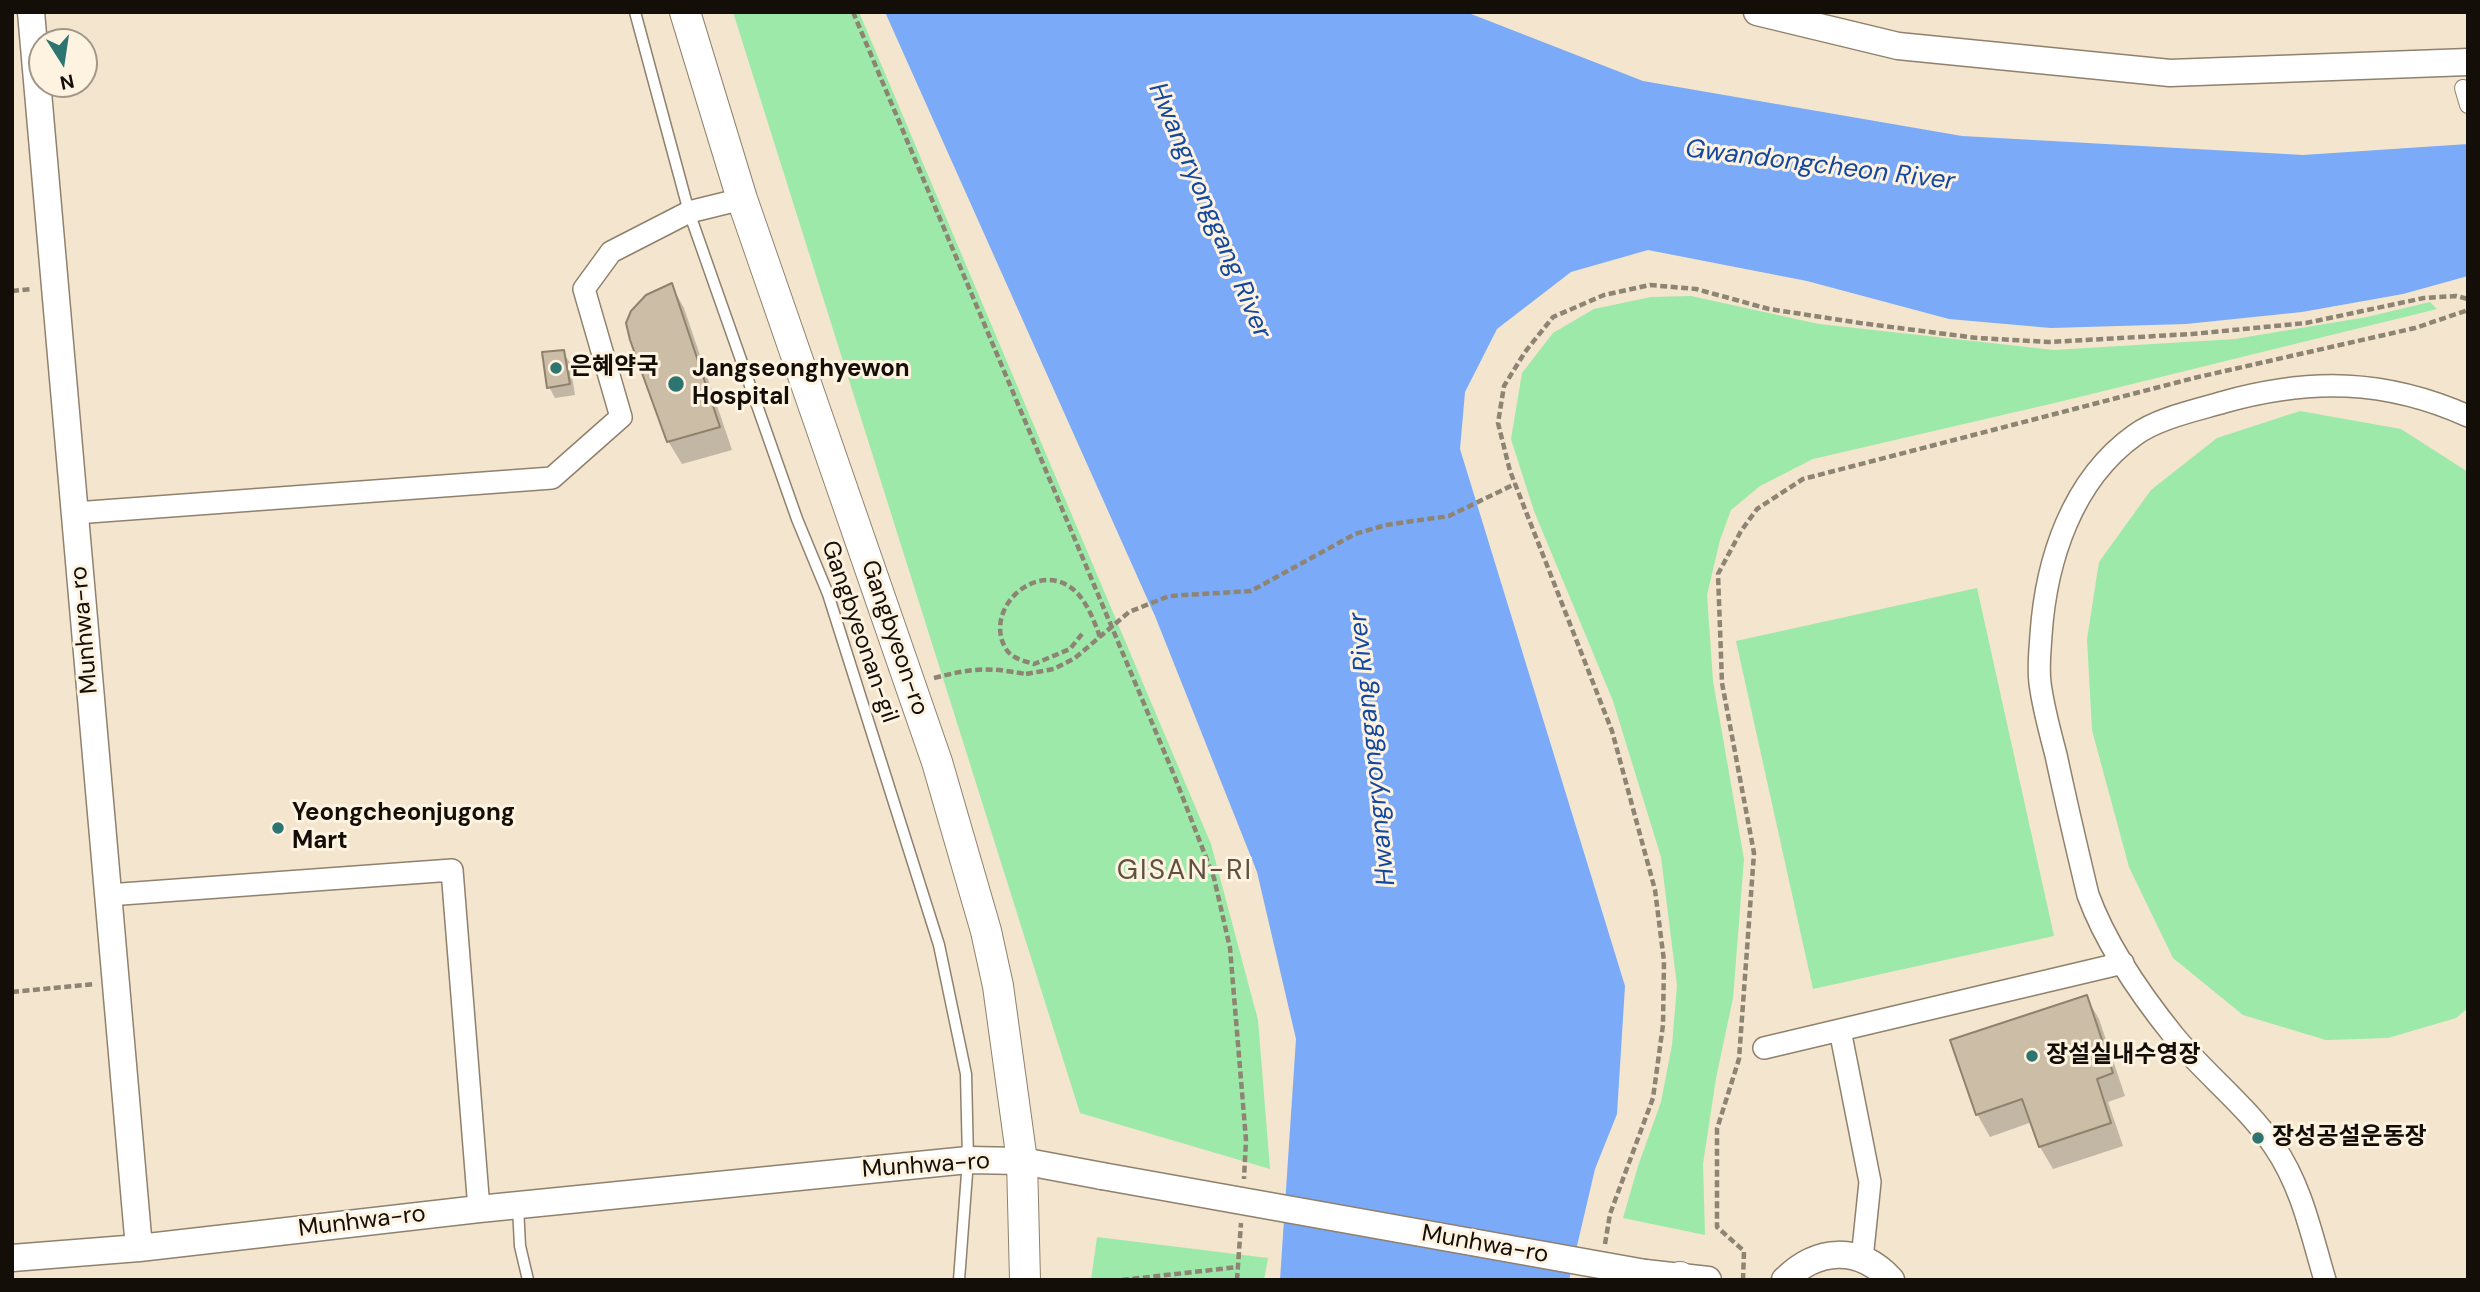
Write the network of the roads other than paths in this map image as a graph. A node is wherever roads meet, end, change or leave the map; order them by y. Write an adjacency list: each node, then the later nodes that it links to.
1 (31, 12): 11 (street, Munhwa-ro)
2 (635, 12): 9 (lane, Gangbyeonan-gil)
3 (685, 12): 8 (main road, Gangbyeon-ro)
4 (1757, 12): 5 (street)
5 (2468, 62)
6 (2463, 88): 7 (street)
7 (2468, 105)
8 (742, 199): 9 (street); 17 (main road, Gangbyeon-ro)
9 (689, 212): 11 (street); 16 (lane, Gangbyeonan-gil)
10 (2468, 416): 13 (street)
11 (75, 513): 12 (street, Munhwa-ro)
12 (108, 895): 19 (street); 20 (street, Munhwa-ro)
13 (2123, 963): 14 (street); 29 (street)
14 (1840, 1030): 15 (street); 22 (street)
15 (1764, 1048)
16 (968, 1160): 17 (street, Munhwa-ro); 18 (street, Munhwa-ro); 25 (lane, Gangbyeonan-gil)
17 (1022, 1161): 23 (street, Munhwa-ro, bridge); 26 (main road, Gangbyeon-ro)
18 (518, 1206): 19 (street, Munhwa-ro); 24 (lane)
19 (479, 1209): 20 (street, Munhwa-ro)
20 (139, 1248): 21 (street, Munhwa-ro)
21 (12, 1258)
22 (1862, 1259): 27 (street); 28 (street)
23 (1690, 1279)
24 (528, 1280)
25 (959, 1280)
26 (1025, 1280)
27 (1785, 1280)
28 (1891, 1280)
29 (2325, 1280)

